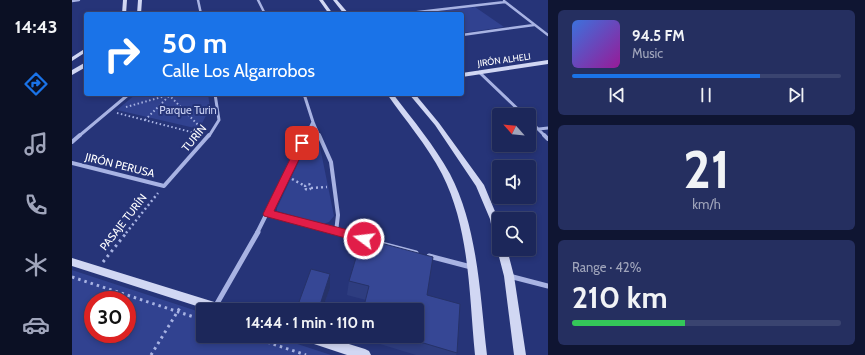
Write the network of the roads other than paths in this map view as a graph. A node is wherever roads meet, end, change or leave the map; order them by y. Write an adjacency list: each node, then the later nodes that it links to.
1 (79, 0): 9 (street)
2 (125, 0): 11 (street)
3 (140, 0): 12 (street)
4 (198, 0): 13 (street)
5 (258, 0): 14 (street)
6 (321, 0): 15 (street)
7 (335, 0): 16 (street)
8 (503, 0): 10 (street)
9 (72, 1)
10 (505, 2): 17 (street); 18 (street)
11 (124, 12)
12 (139, 12)
13 (200, 12)
14 (264, 12)
15 (330, 12)
16 (345, 12)
17 (418, 12)
18 (534, 25): 19 (street); 20 (street)
19 (464, 35)
20 (548, 35)
21 (75, 55): 22 (street)
22 (72, 59)
23 (548, 62): 25 (street, JIRÓN ALHELI)
24 (84, 65): 26 (street)
25 (479, 72): 27 (street, JIRÓN ALHELI); 33 (street)
26 (72, 73)
27 (464, 75)
28 (128, 96): 39 (street)
29 (215, 96): 41 (street, TURÍN)
30 (305, 96): 34 (street)
31 (391, 96): 47 (street)
32 (414, 96): 43 (street)
33 (517, 108)
34 (313, 122): 42 (street); 44 (street)
35 (536, 126): 37 (street)
36 (548, 128): 37 (street)
37 (539, 129): 38 (street)
38 (548, 139)
39 (72, 142)
40 (72, 163): 41 (street, JIRÓN PERUSA)
41 (164, 186)
42 (268, 214): 44 (street); 51 (street)
43 (492, 214)
44 (336, 232): 47 (street)
45 (504, 256): 48 (street)
46 (72, 262): 50 (street)
47 (470, 267): 54 (street)
48 (509, 276): 49 (street); 55 (street)
49 (548, 286)
50 (201, 303)
51 (223, 303)
52 (328, 343): 53 (street)
53 (365, 355)
54 (481, 355)
55 (520, 355)

